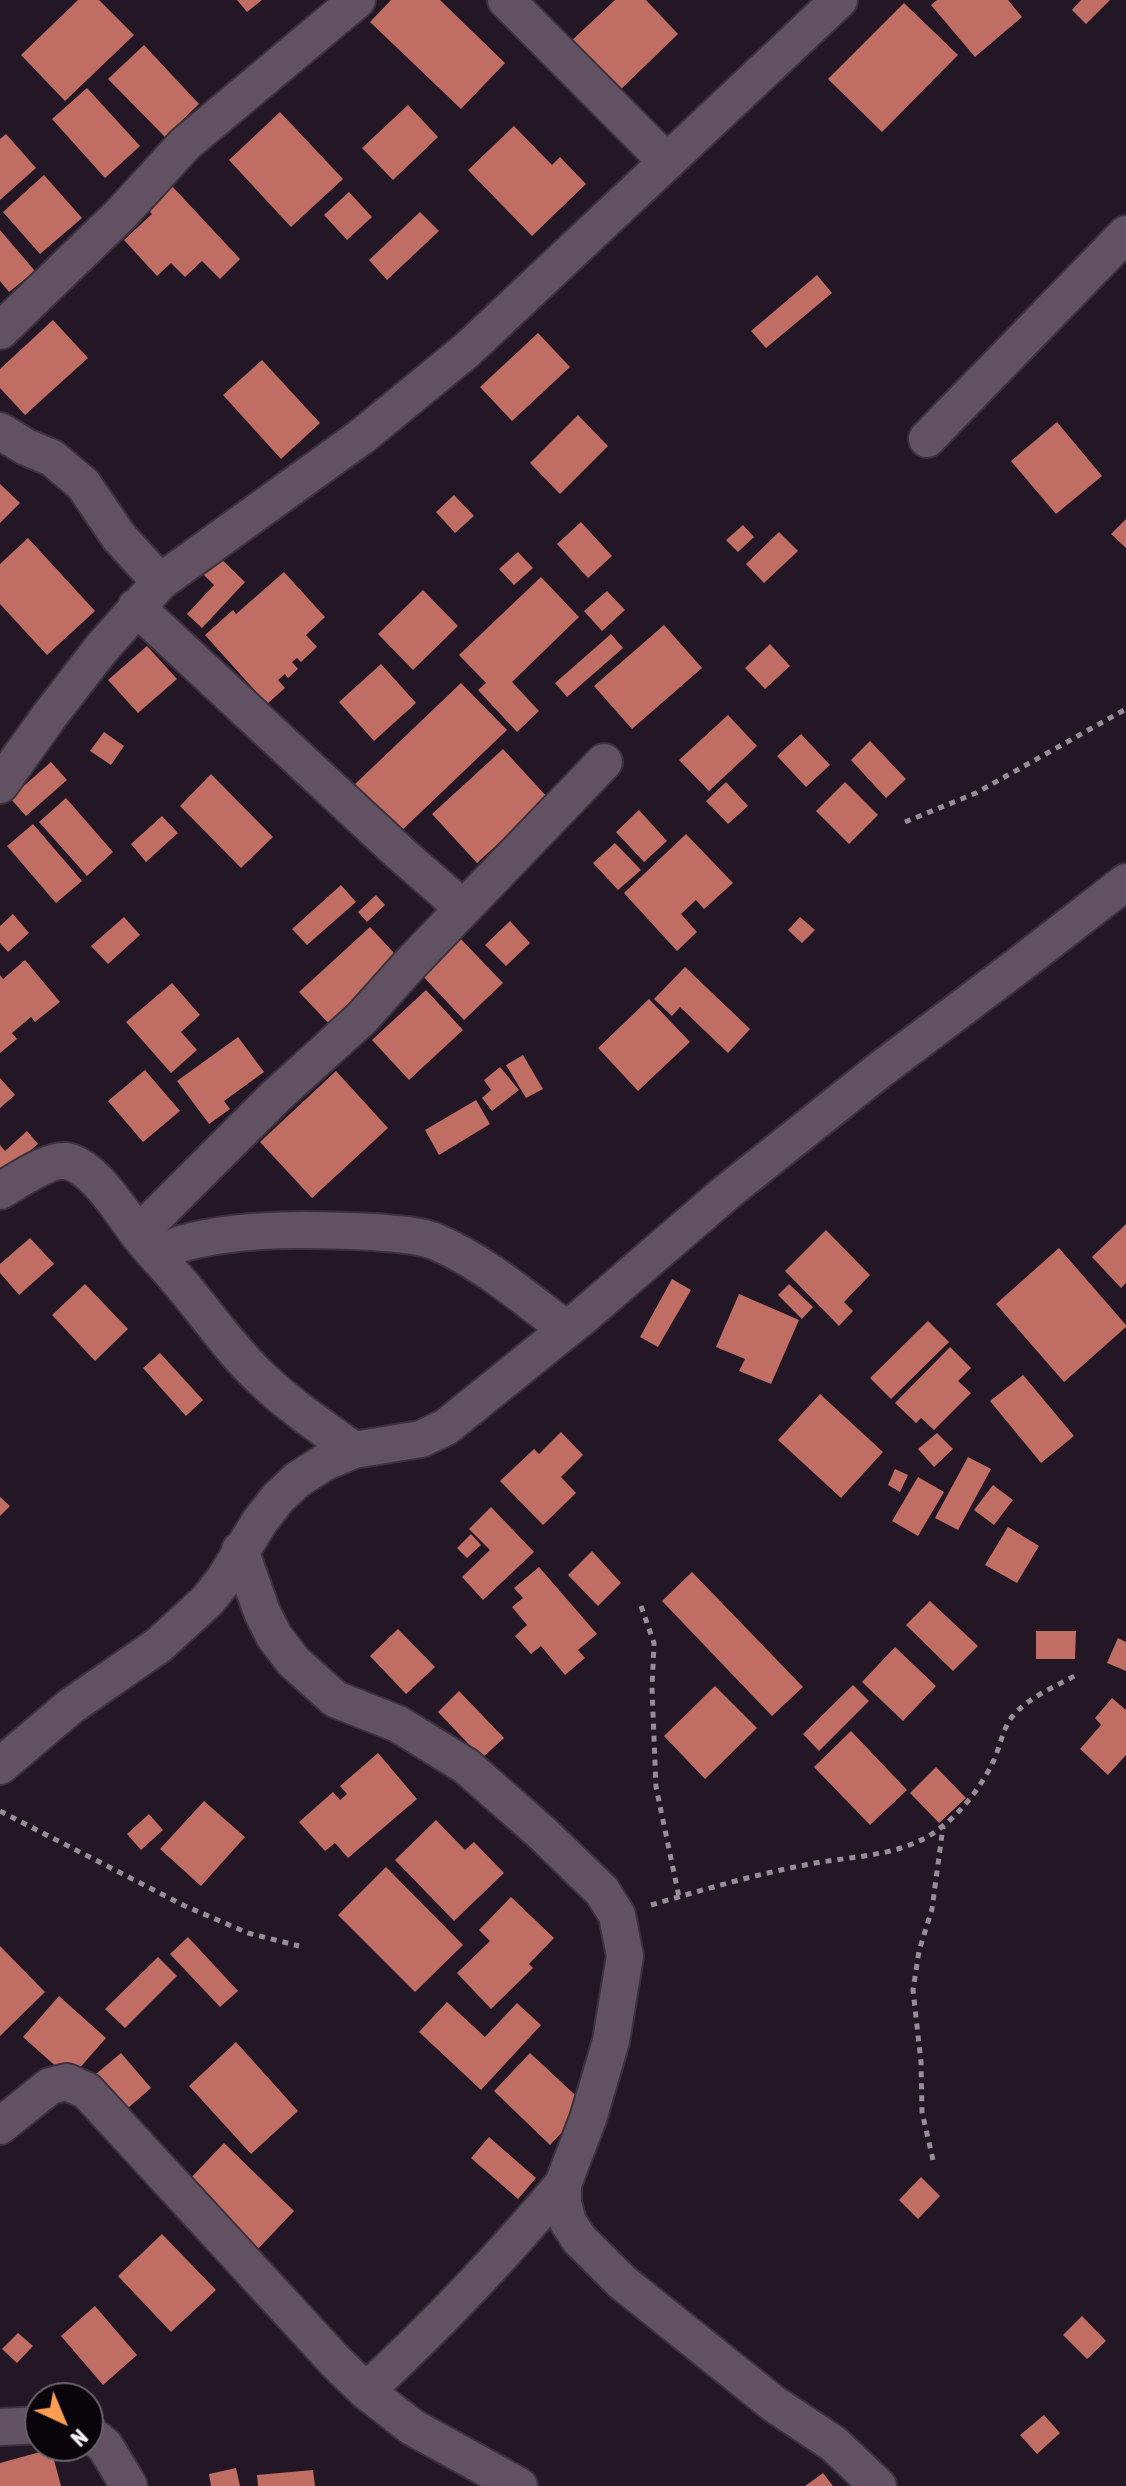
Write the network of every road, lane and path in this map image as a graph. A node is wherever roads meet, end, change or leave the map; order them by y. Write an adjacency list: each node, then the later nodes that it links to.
1 (357, 0): 6 (street)
2 (506, 0): 4 (street)
3 (839, 0): 4 (street)
4 (667, 162): 9 (street)
5 (1126, 234): 8 (street)
6 (0, 331)
7 (0, 431): 9 (street)
8 (927, 439)
9 (148, 595): 12 (street); 15 (street)
10 (1126, 709): 13 (path)
11 (604, 762): 15 (street)
12 (0, 785)
13 (905, 822)
14 (1126, 882): 18 (street)
15 (463, 908): 17 (street)
16 (0, 1191): 17 (street)
17 (148, 1245): 18 (street); 19 (street)
18 (566, 1329): 19 (street)
19 (354, 1450): 20 (street)
20 (240, 1550): 23 (street); 27 (street)
21 (641, 1606): 26 (path)
22 (1078, 1674): 25 (path)
23 (0, 1766)
24 (0, 1811): 28 (path)
25 (943, 1826): 26 (path); 30 (path)
26 (679, 1897): 27 (path)
27 (617, 1915): 31 (street)
28 (299, 1946)
29 (0, 2126): 32 (street)
30 (933, 2160)
31 (563, 2184): 32 (street); 38 (street)
32 (366, 2391): 37 (street)
33 (24, 2426): 34 (street)
34 (0, 2427)
35 (104, 2445): 36 (street)
36 (129, 2486)
37 (519, 2486)
38 (878, 2486)

